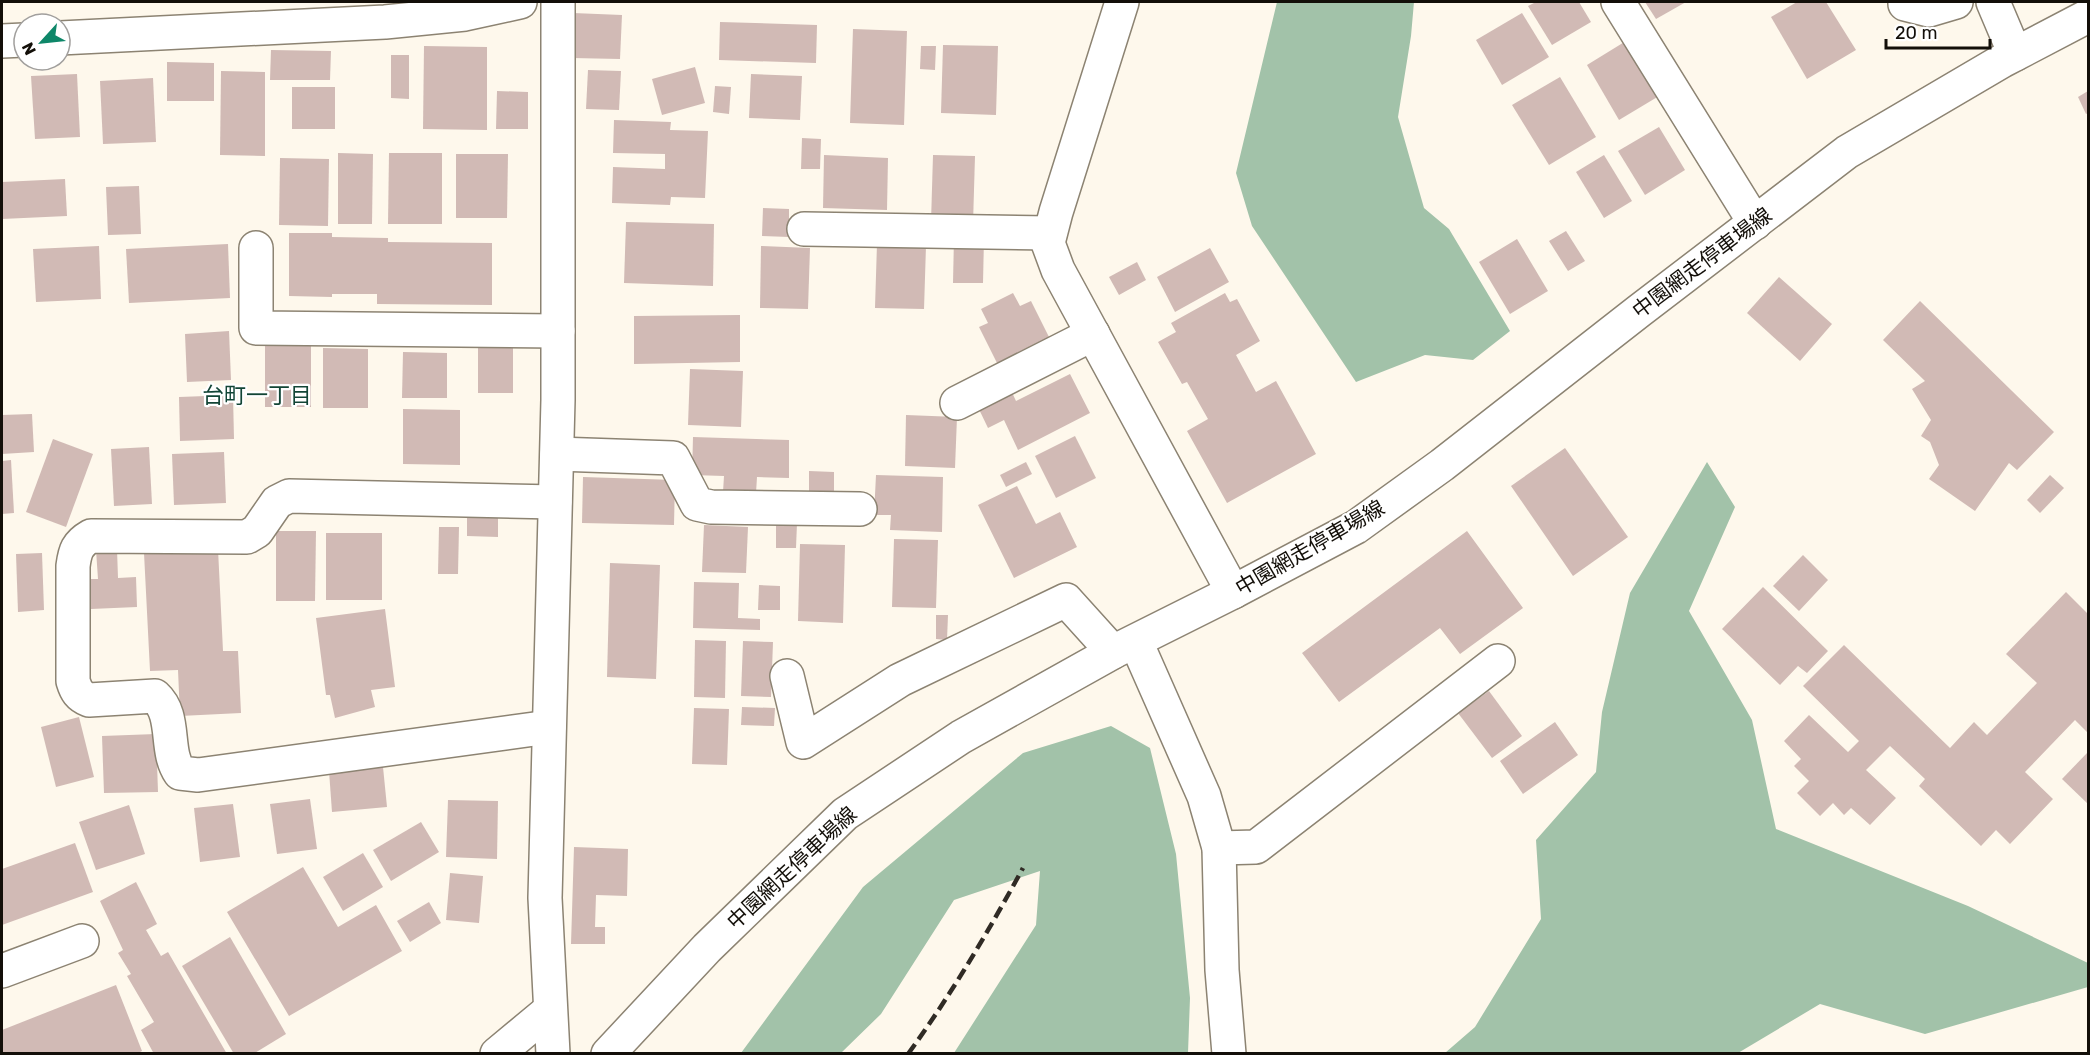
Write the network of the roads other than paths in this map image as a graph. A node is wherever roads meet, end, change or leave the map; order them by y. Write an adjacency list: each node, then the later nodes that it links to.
1 (520, 2): 9 (street)
2 (558, 2): 15 (street)
3 (1122, 2): 13 (street)
4 (1618, 2): 11 (street)
5 (1905, 2): 6 (street)
6 (1956, 2)
7 (1994, 2): 10 (street)
8 (2088, 16): 10 (street, 中園網走停車場線)
9 (72, 37)
10 (2015, 54): 11 (street, 中園網走停車場線)
11 (1755, 223): 21 (street, 中園網走停車場線)
12 (804, 229): 13 (street)
13 (1050, 232): 16 (street)
14 (256, 248): 15 (street)
15 (558, 331): 18 (street)
16 (1093, 334): 17 (street); 21 (street)
17 (957, 403)
18 (557, 454): 19 (street); 20 (street)
19 (555, 502): 25 (street); 25 (street)
20 (860, 509)
21 (1233, 592): 22 (street, 中園網走停車場線)
22 (1125, 647): 24 (street); 26 (street); 32 (street, 中園網走停車場線)
23 (1498, 661): 26 (street)
24 (787, 676)
25 (549, 727): 29 (street)
26 (1219, 848): 33 (street)
27 (82, 941): 28 (street)
28 (2, 971)
29 (550, 1010): 30 (street); 31 (street)
30 (497, 1053)
31 (553, 1053)
32 (608, 1053)
33 (1228, 1053)

